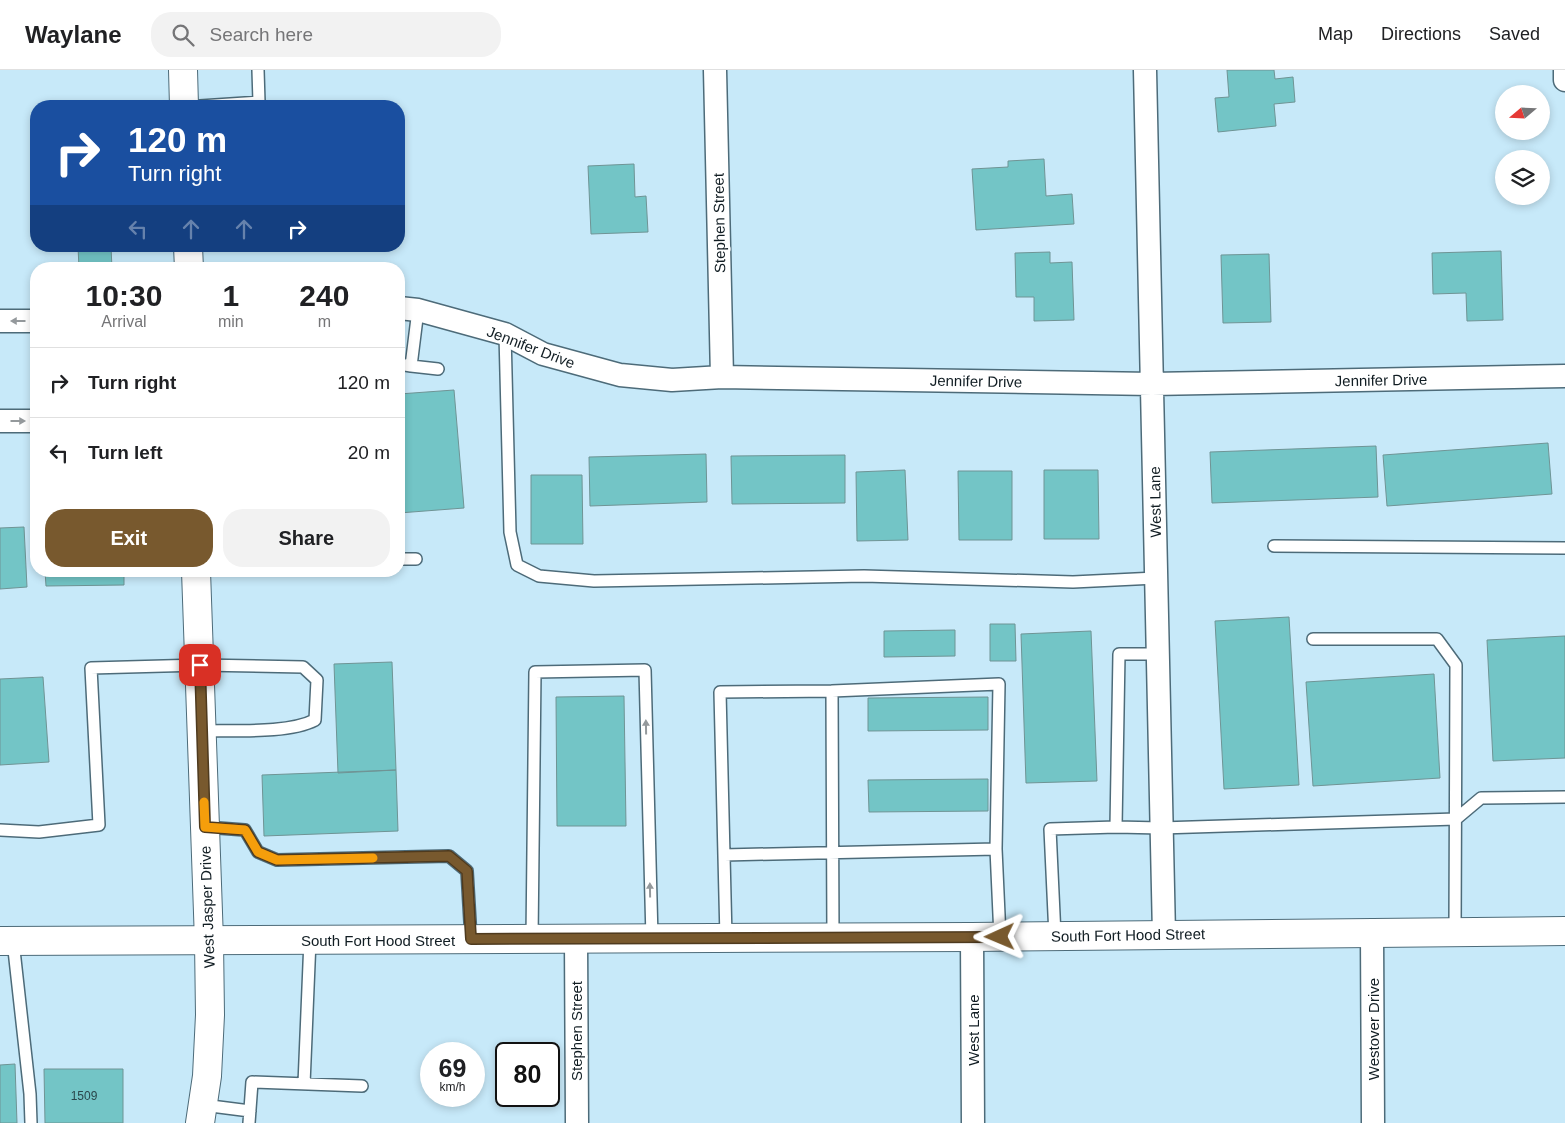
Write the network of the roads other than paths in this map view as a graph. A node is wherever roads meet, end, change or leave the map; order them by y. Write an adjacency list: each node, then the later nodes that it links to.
1 (183, 70): 7 (main road)
2 (258, 70): 8 (lane)
3 (716, 70): 17 (street, Stephen Street)
4 (1145, 70): 18 (street, West Lane)
5 (1565, 70): 6 (street)
6 (1565, 80)
7 (184, 100)
8 (259, 100)
9 (408, 309): 12 (street, Jennifer Drive); 14 (lane)
10 (0, 321): 11 (street, one-way to 10)
11 (30, 321)
12 (504, 334): 17 (street, Jennifer Drive); 26 (lane)
13 (405, 365): 14 (lane)
14 (411, 366): 15 (lane)
15 (438, 369)
16 (1565, 376): 18 (street, Jennifer Drive)
17 (722, 377): 18 (street, Jennifer Drive)
18 (1152, 384): 26 (street, West Lane)
19 (0, 421): 20 (street, one-way to 20)
20 (30, 421)
21 (1274, 546): 22 (lane)
22 (1565, 548)
23 (416, 558): 24 (lane)
24 (405, 559)
25 (196, 577): 29 (main road, West Jasper Drive)
26 (1156, 578): 28 (street, West Lane)
27 (1313, 639): 33 (lane)
28 (1157, 654): 35 (lane); 36 (street, West Lane)
29 (200, 665): 31 (main road, West Jasper Drive); 31 (lane); 37 (lane)
30 (832, 691): 38 (lane); 39 (lane); 40 (lane)
31 (202, 731): 34 (main road, West Jasper Drive)
32 (1565, 797): 33 (lane)
33 (1456, 818): 36 (lane); 42 (lane)
34 (205, 827): 51 (lane); 56 (main road, West Jasper Drive)
35 (1116, 828): 36 (lane); 45 (lane)
36 (1161, 828): 44 (street, West Lane)
37 (0, 830)
38 (996, 849): 39 (lane); 47 (lane)
39 (833, 852): 40 (lane); 50 (lane)
40 (724, 855): 49 (lane)
41 (1565, 931): 42 (main road, South Fort Hood Street)
42 (1456, 933): 43 (main road, South Fort Hood Street)
43 (1372, 934): 44 (main road, South Fort Hood Street); 64 (street, Westover Drive)
44 (1164, 935): 45 (main road, South Fort Hood Street)
45 (1056, 936): 47 (main road, South Fort Hood Street)
46 (972, 937): 47 (main road, South Fort Hood Street); 50 (main road, South Fort Hood Street); 63 (street, West Lane)
47 (1000, 937)
48 (652, 938): 49 (main road, South Fort Hood Street); 52 (lane, one-way to 52); 53 (main road, South Fort Hood Street)
49 (726, 938): 50 (main road, South Fort Hood Street)
50 (833, 938)
51 (471, 939): 52 (main road, South Fort Hood Street); 54 (main road, South Fort Hood Street)
52 (532, 939): 53 (main road, South Fort Hood Street)
53 (576, 939): 62 (street, Stephen Street)
54 (310, 940): 56 (main road, South Fort Hood Street); 57 (lane)
55 (6, 941): 56 (main road, South Fort Hood Street); 61 (lane)
56 (209, 941): 59 (main road, West Jasper Drive)
57 (304, 1084): 58 (lane); 60 (lane)
58 (362, 1086)
59 (201, 1114): 60 (lane)
60 (250, 1117)
61 (31, 1123)
62 (576, 1123)
63 (973, 1123)
64 (1373, 1123)

